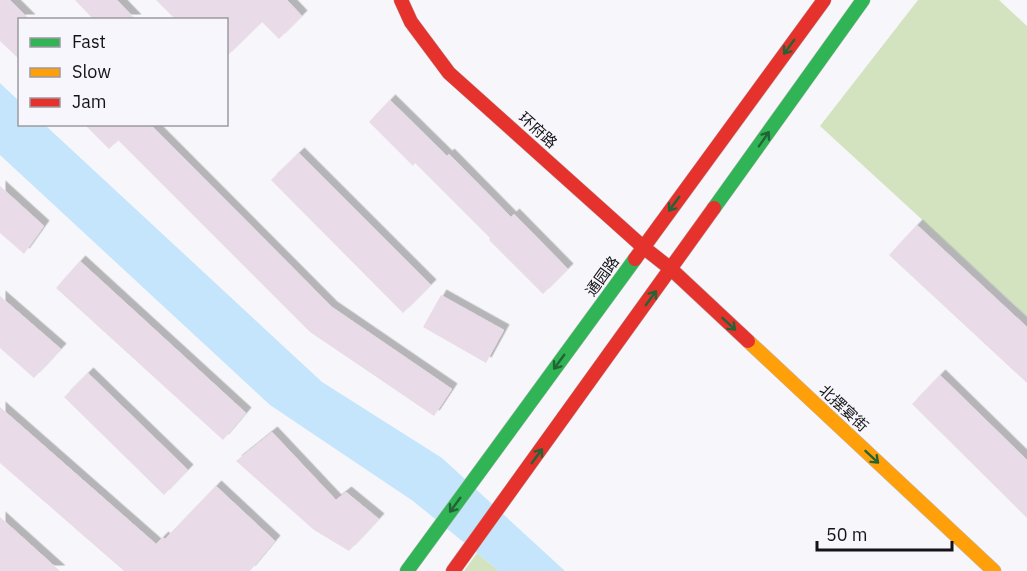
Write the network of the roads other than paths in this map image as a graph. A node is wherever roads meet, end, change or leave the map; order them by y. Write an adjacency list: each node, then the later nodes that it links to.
1 (401, 0): 4 (main road, 环府路)
2 (824, 0): 4 (main road, 通园路, one-way to 4)
3 (863, 0): 5 (main road, one-way to 3)
4 (643, 247): 5 (main road, 环府路); 6 (main road, 通园路, one-way to 6)
5 (671, 269): 7 (main road, one-way to 5); 8 (main road, 北摆宴街, one-way to 8)
6 (407, 571)
7 (453, 571)
8 (994, 571)

